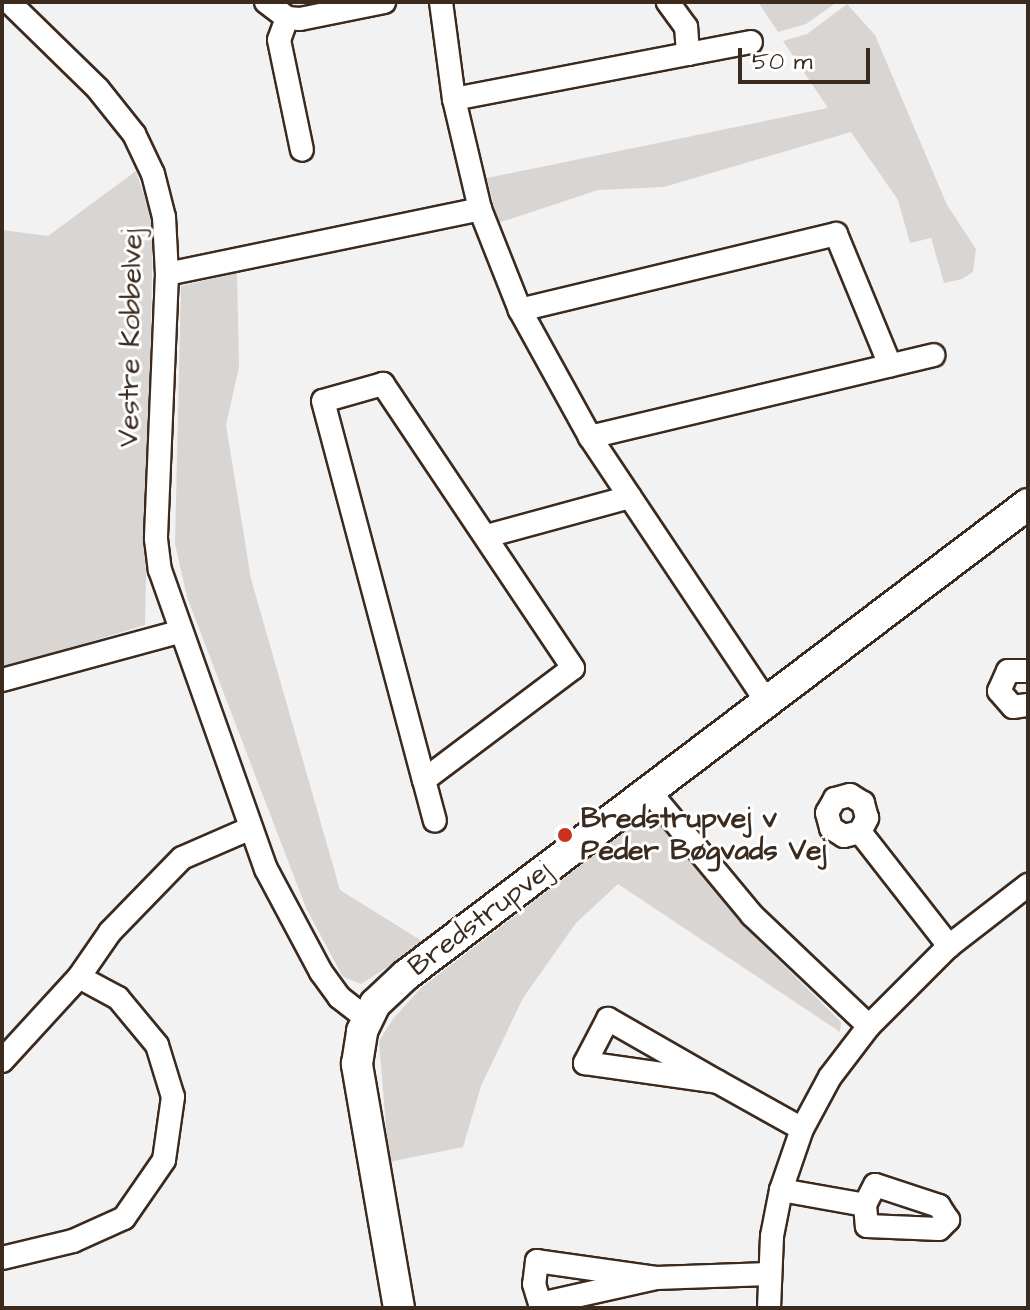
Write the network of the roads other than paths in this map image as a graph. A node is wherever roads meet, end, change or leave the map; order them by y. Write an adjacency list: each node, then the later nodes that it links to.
1 (9, 2): 12 (street, Vestre Kobbelvej)
2 (266, 2): 6 (street)
3 (384, 2): 6 (street)
4 (441, 2): 9 (street)
5 (668, 2): 8 (street)
6 (287, 18): 10 (street)
7 (751, 42): 8 (street)
8 (688, 54): 9 (street)
9 (454, 99): 11 (street)
10 (302, 150)
11 (480, 209): 12 (street); 13 (street)
12 (167, 274): 20 (street, Vestre Kobbelvej)
13 (520, 310): 15 (street); 16 (street)
14 (933, 355): 15 (street)
15 (890, 365): 16 (street)
16 (590, 437): 17 (street)
17 (630, 497): 19 (street); 23 (street)
18 (1028, 504): 23 (street, Bredstrupvej)
19 (487, 536): 25 (street); 25 (street)
20 (179, 632): 22 (street); 28 (street, Vestre Kobbelvej)
21 (1028, 671): 24 (street)
22 (2, 680)
23 (768, 704): 26 (street, Bredstrupvej)
24 (1028, 705)
25 (424, 780): 27 (street)
26 (649, 791): 33 (street, Bredstrupvej); 34 (street)
27 (435, 821)
28 (251, 828): 32 (street); 33 (street, Vestre Kobbelvej)
29 (860, 832): 31 (street)
30 (1026, 890): 31 (street)
31 (949, 946): 34 (street)
32 (79, 977): 35 (street); 40 (street)
33 (366, 1018): 43 (street)
34 (869, 1026): 37 (street)
35 (2, 1061)
36 (718, 1082): 36 (street); 37 (street)
37 (802, 1129): 38 (street)
38 (781, 1190): 39 (street); 41 (street)
39 (865, 1205)
40 (2, 1258)
41 (769, 1274): 42 (street); 44 (street)
42 (656, 1278): 42 (street)
43 (399, 1308)
44 (769, 1308)

